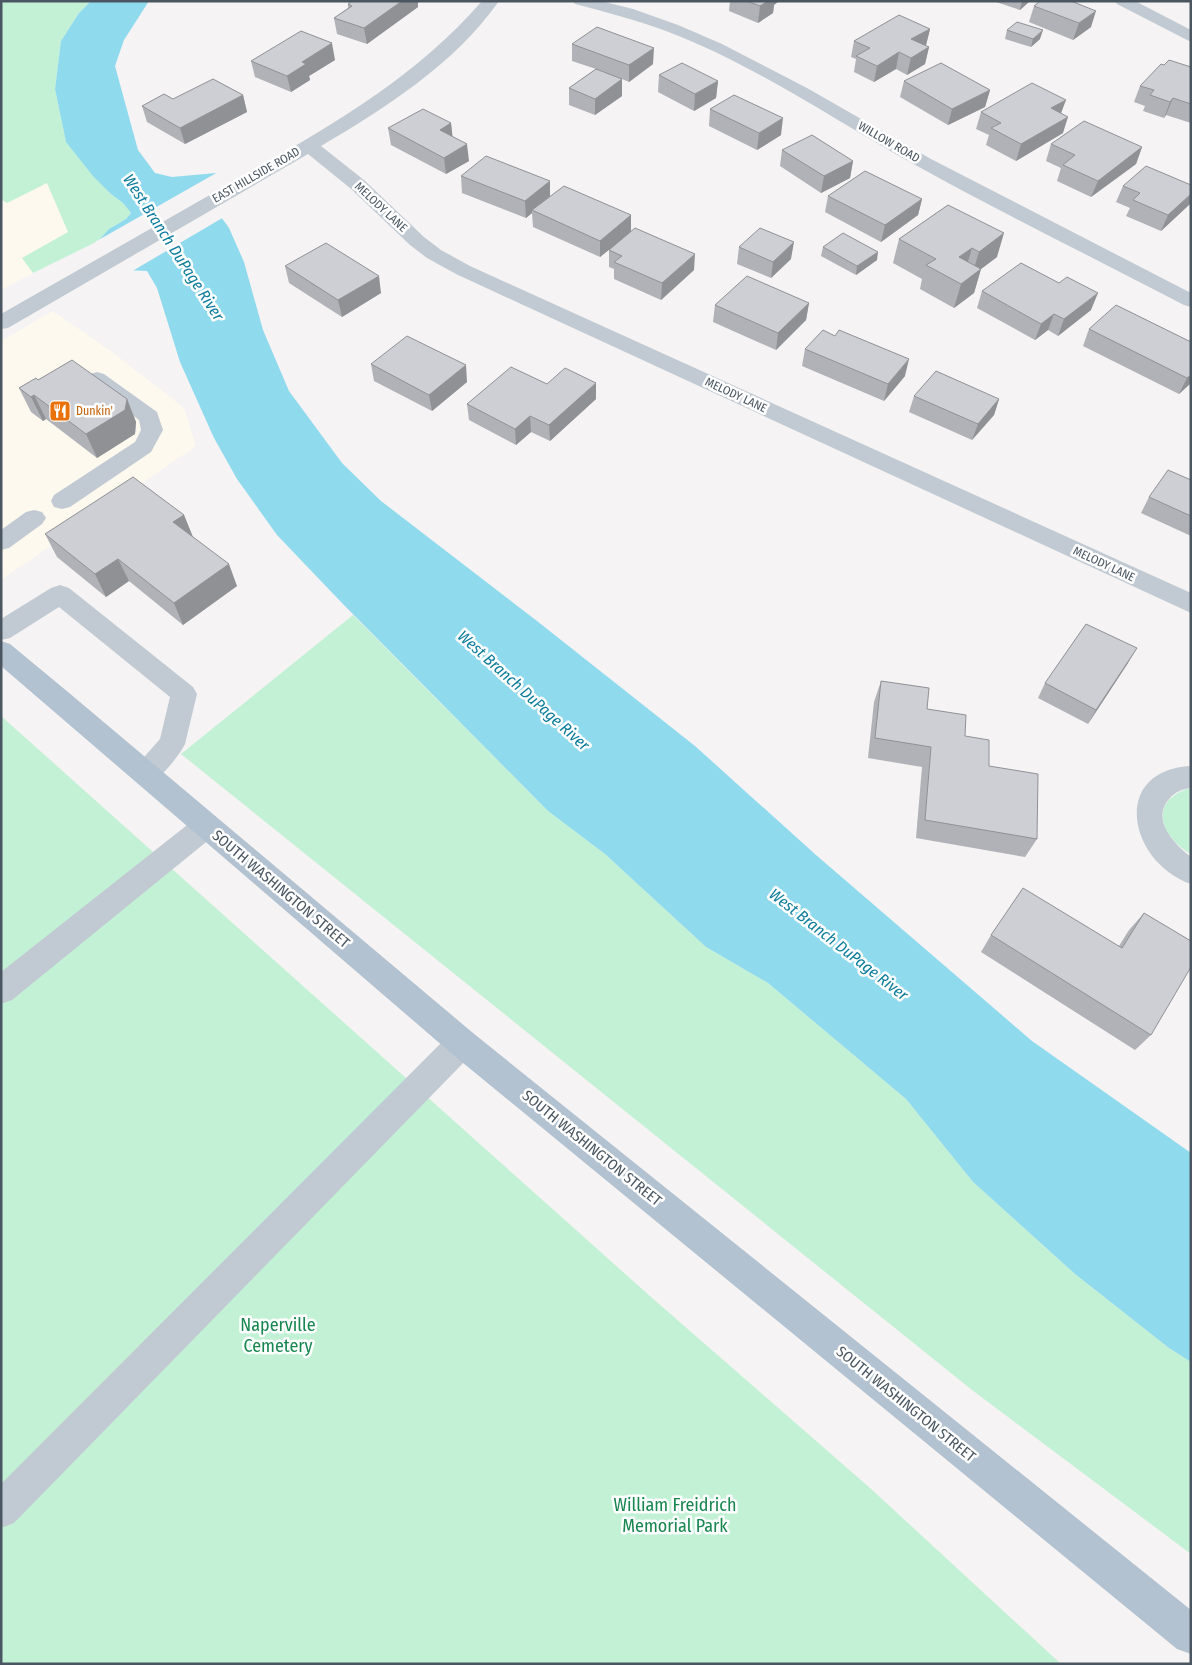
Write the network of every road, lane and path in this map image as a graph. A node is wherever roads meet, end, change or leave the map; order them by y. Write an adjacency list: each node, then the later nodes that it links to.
1 (491, 1): 5 (street, EAST HILLSIDE ROAD)
2 (581, 1): 6 (street, WILLOW ROAD)
3 (1123, 1): 4 (street)
4 (1191, 37)
5 (308, 145): 7 (street, EAST HILLSIDE ROAD); 12 (street, MELODY LANE)
6 (1191, 301)
7 (1, 323)
8 (78, 372): 9 (street)
9 (62, 501)
10 (1, 525): 11 (street)
11 (1, 542)
12 (1191, 604)
13 (1, 631): 15 (street)
14 (1, 651): 15 (main road, SOUTH WASHINGTON STREET)
15 (147, 772): 17 (main road, SOUTH WASHINGTON STREET)
16 (1191, 777): 18 (street)
17 (206, 826): 19 (street); 20 (main road, SOUTH WASHINGTON STREET)
18 (1191, 872)
19 (1, 990)
20 (462, 1043): 21 (street); 22 (main road, SOUTH WASHINGTON STREET)
21 (1, 1510)
22 (1191, 1635)

